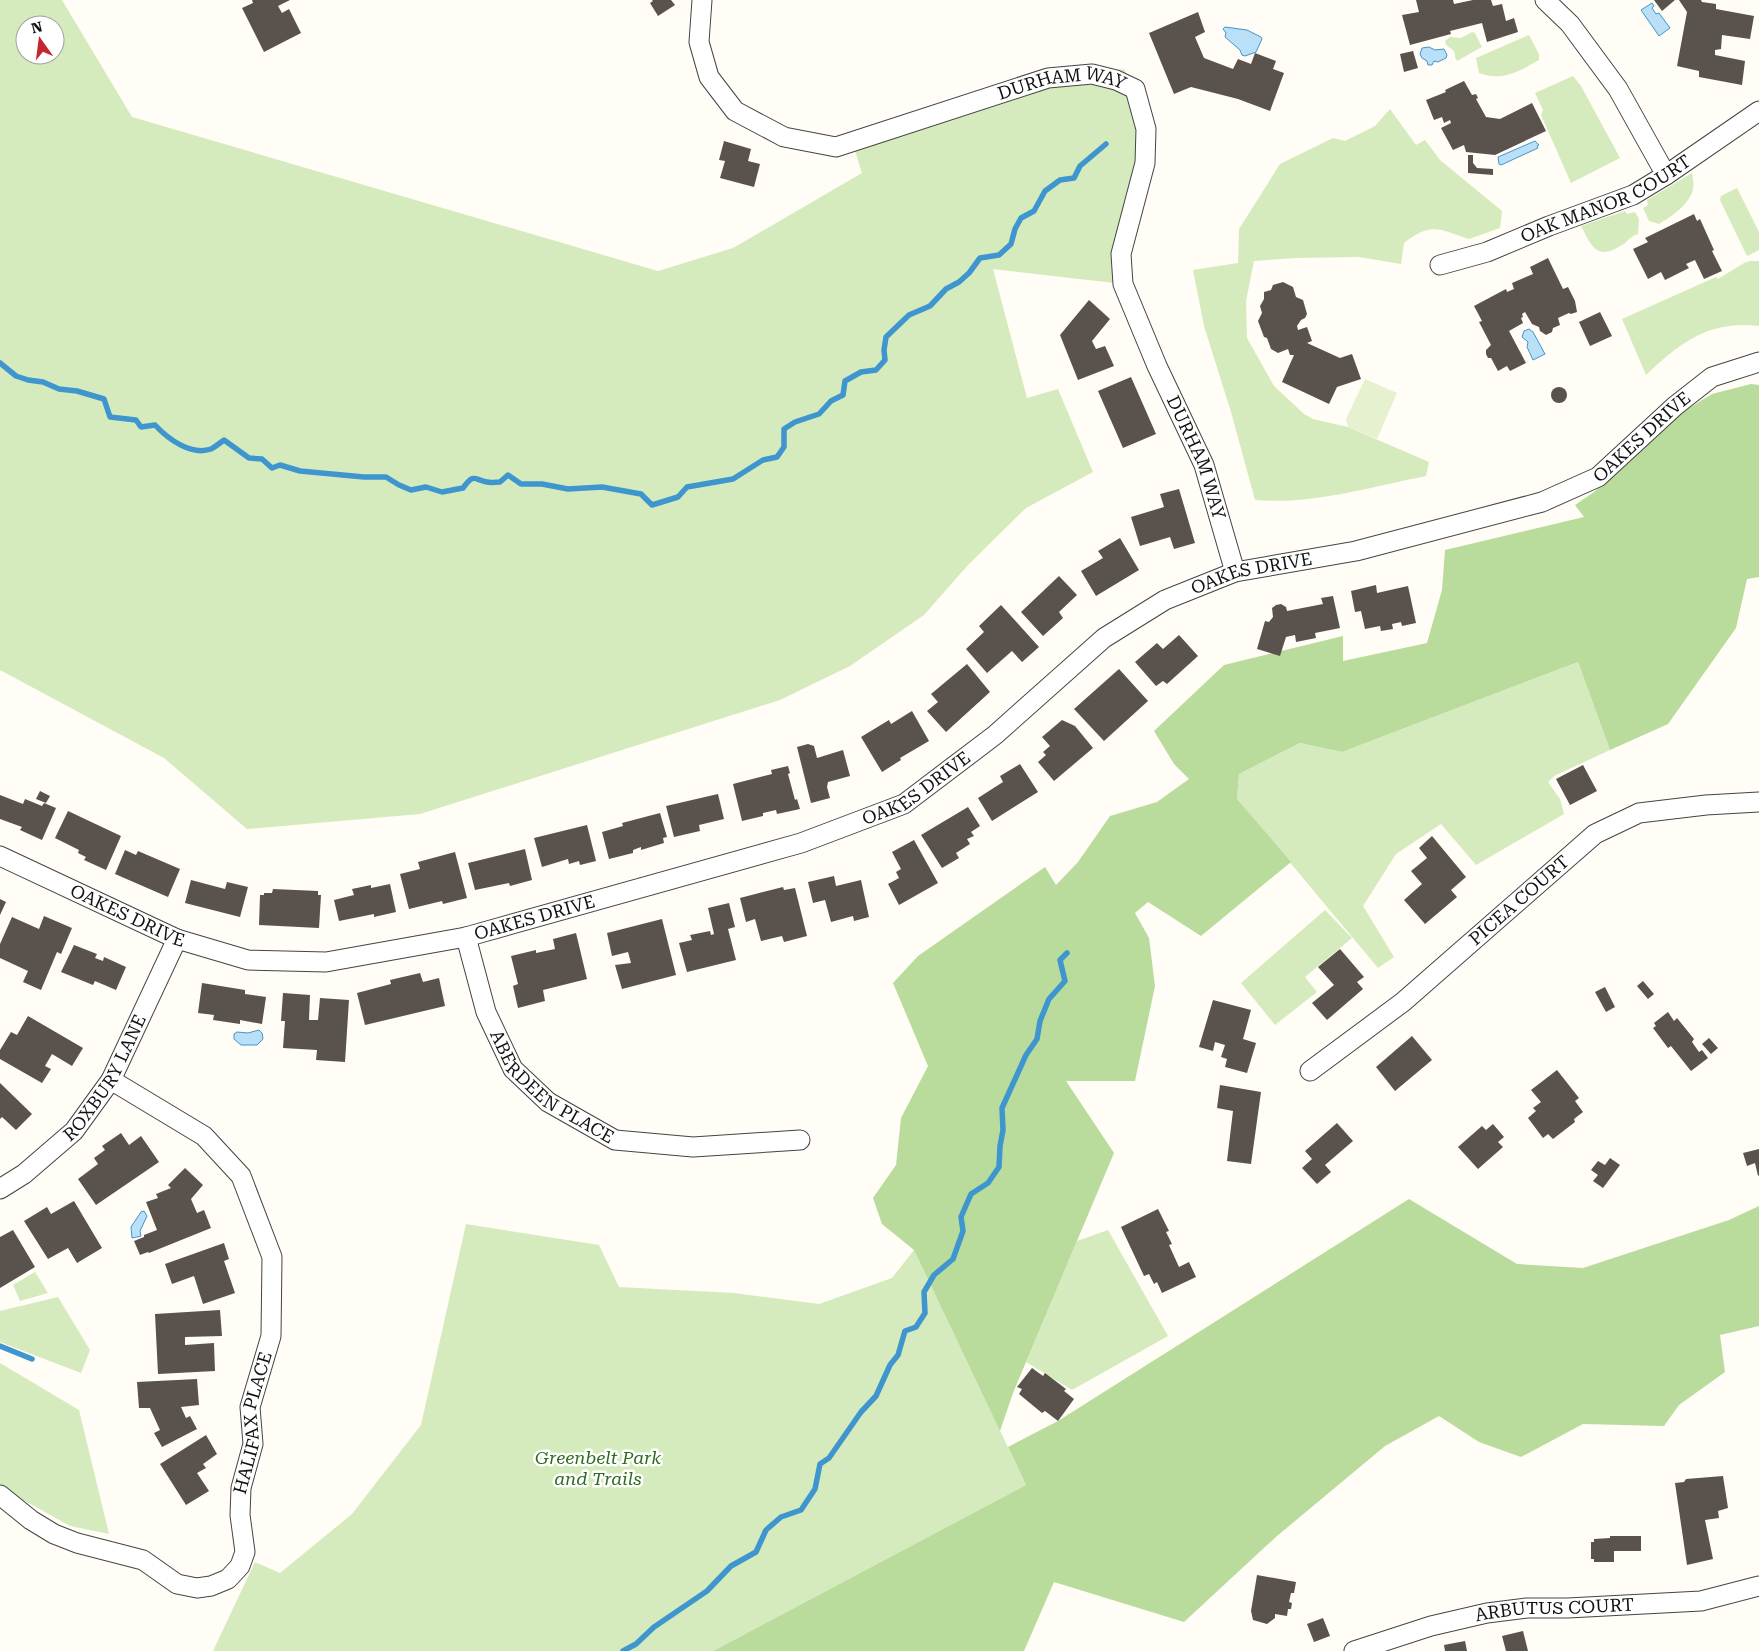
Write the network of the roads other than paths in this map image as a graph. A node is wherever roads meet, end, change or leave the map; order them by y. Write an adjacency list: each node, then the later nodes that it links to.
1 (702, 0): 7 (street, DURHAM WAY)
2 (1545, 0): 4 (street)
3 (1759, 111): 4 (street, OAK MANOR COURT)
4 (1666, 175): 5 (street, OAK MANOR COURT)
5 (1440, 265)
6 (1759, 362): 7 (street, OAKES DRIVE)
7 (1235, 572): 10 (street, OAKES DRIVE)
8 (1759, 802): 12 (street, PICEA COURT)
9 (0, 856): 11 (street, OAKES DRIVE)
10 (466, 937): 11 (street, OAKES DRIVE); 14 (street, ABERDEEN PLACE)
11 (177, 938): 13 (street, ROXBURY LANE)
12 (1310, 1071)
13 (111, 1080): 15 (street, ROXBURY LANE); 16 (street, HALIFAX PLACE)
14 (800, 1140)
15 (0, 1189)
16 (0, 1495)
17 (1759, 1586): 18 (street, ARBUTUS COURT)
18 (1354, 1651)

